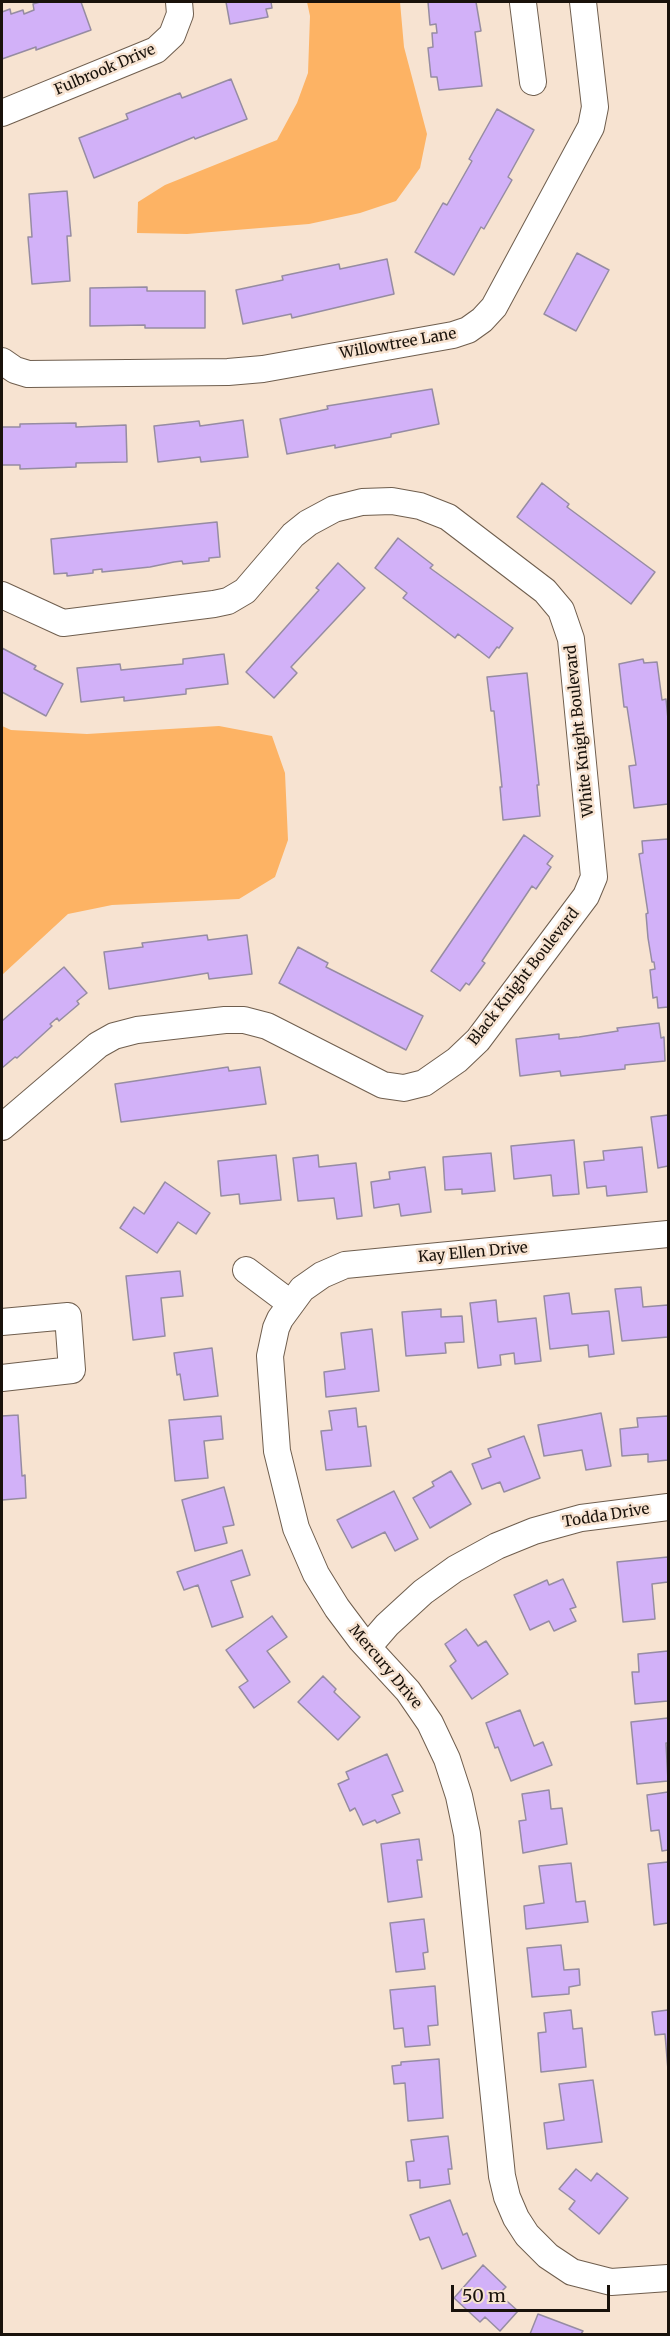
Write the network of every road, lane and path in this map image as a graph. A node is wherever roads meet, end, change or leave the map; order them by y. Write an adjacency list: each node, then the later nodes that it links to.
1 (179, 2): 5 (street, Fulbrook Drive)
2 (528, 2): 4 (street)
3 (583, 2): 6 (street, Willowtree Lane)
4 (533, 82)
5 (2, 113)
6 (2, 361)
7 (2, 595): 8 (street, White Knight Boulevard)
8 (593, 883): 9 (street, Black Knight Boulevard)
9 (2, 1127)
10 (669, 1234): 12 (street, Kay Ellen Drive)
11 (246, 1270): 12 (street)
12 (290, 1303): 16 (street, Mercury Drive)
13 (2, 1322): 14 (street)
14 (2, 1378)
15 (669, 1507): 16 (street, Todda Drive)
16 (368, 1647): 17 (street, Mercury Drive)
17 (669, 2278)

